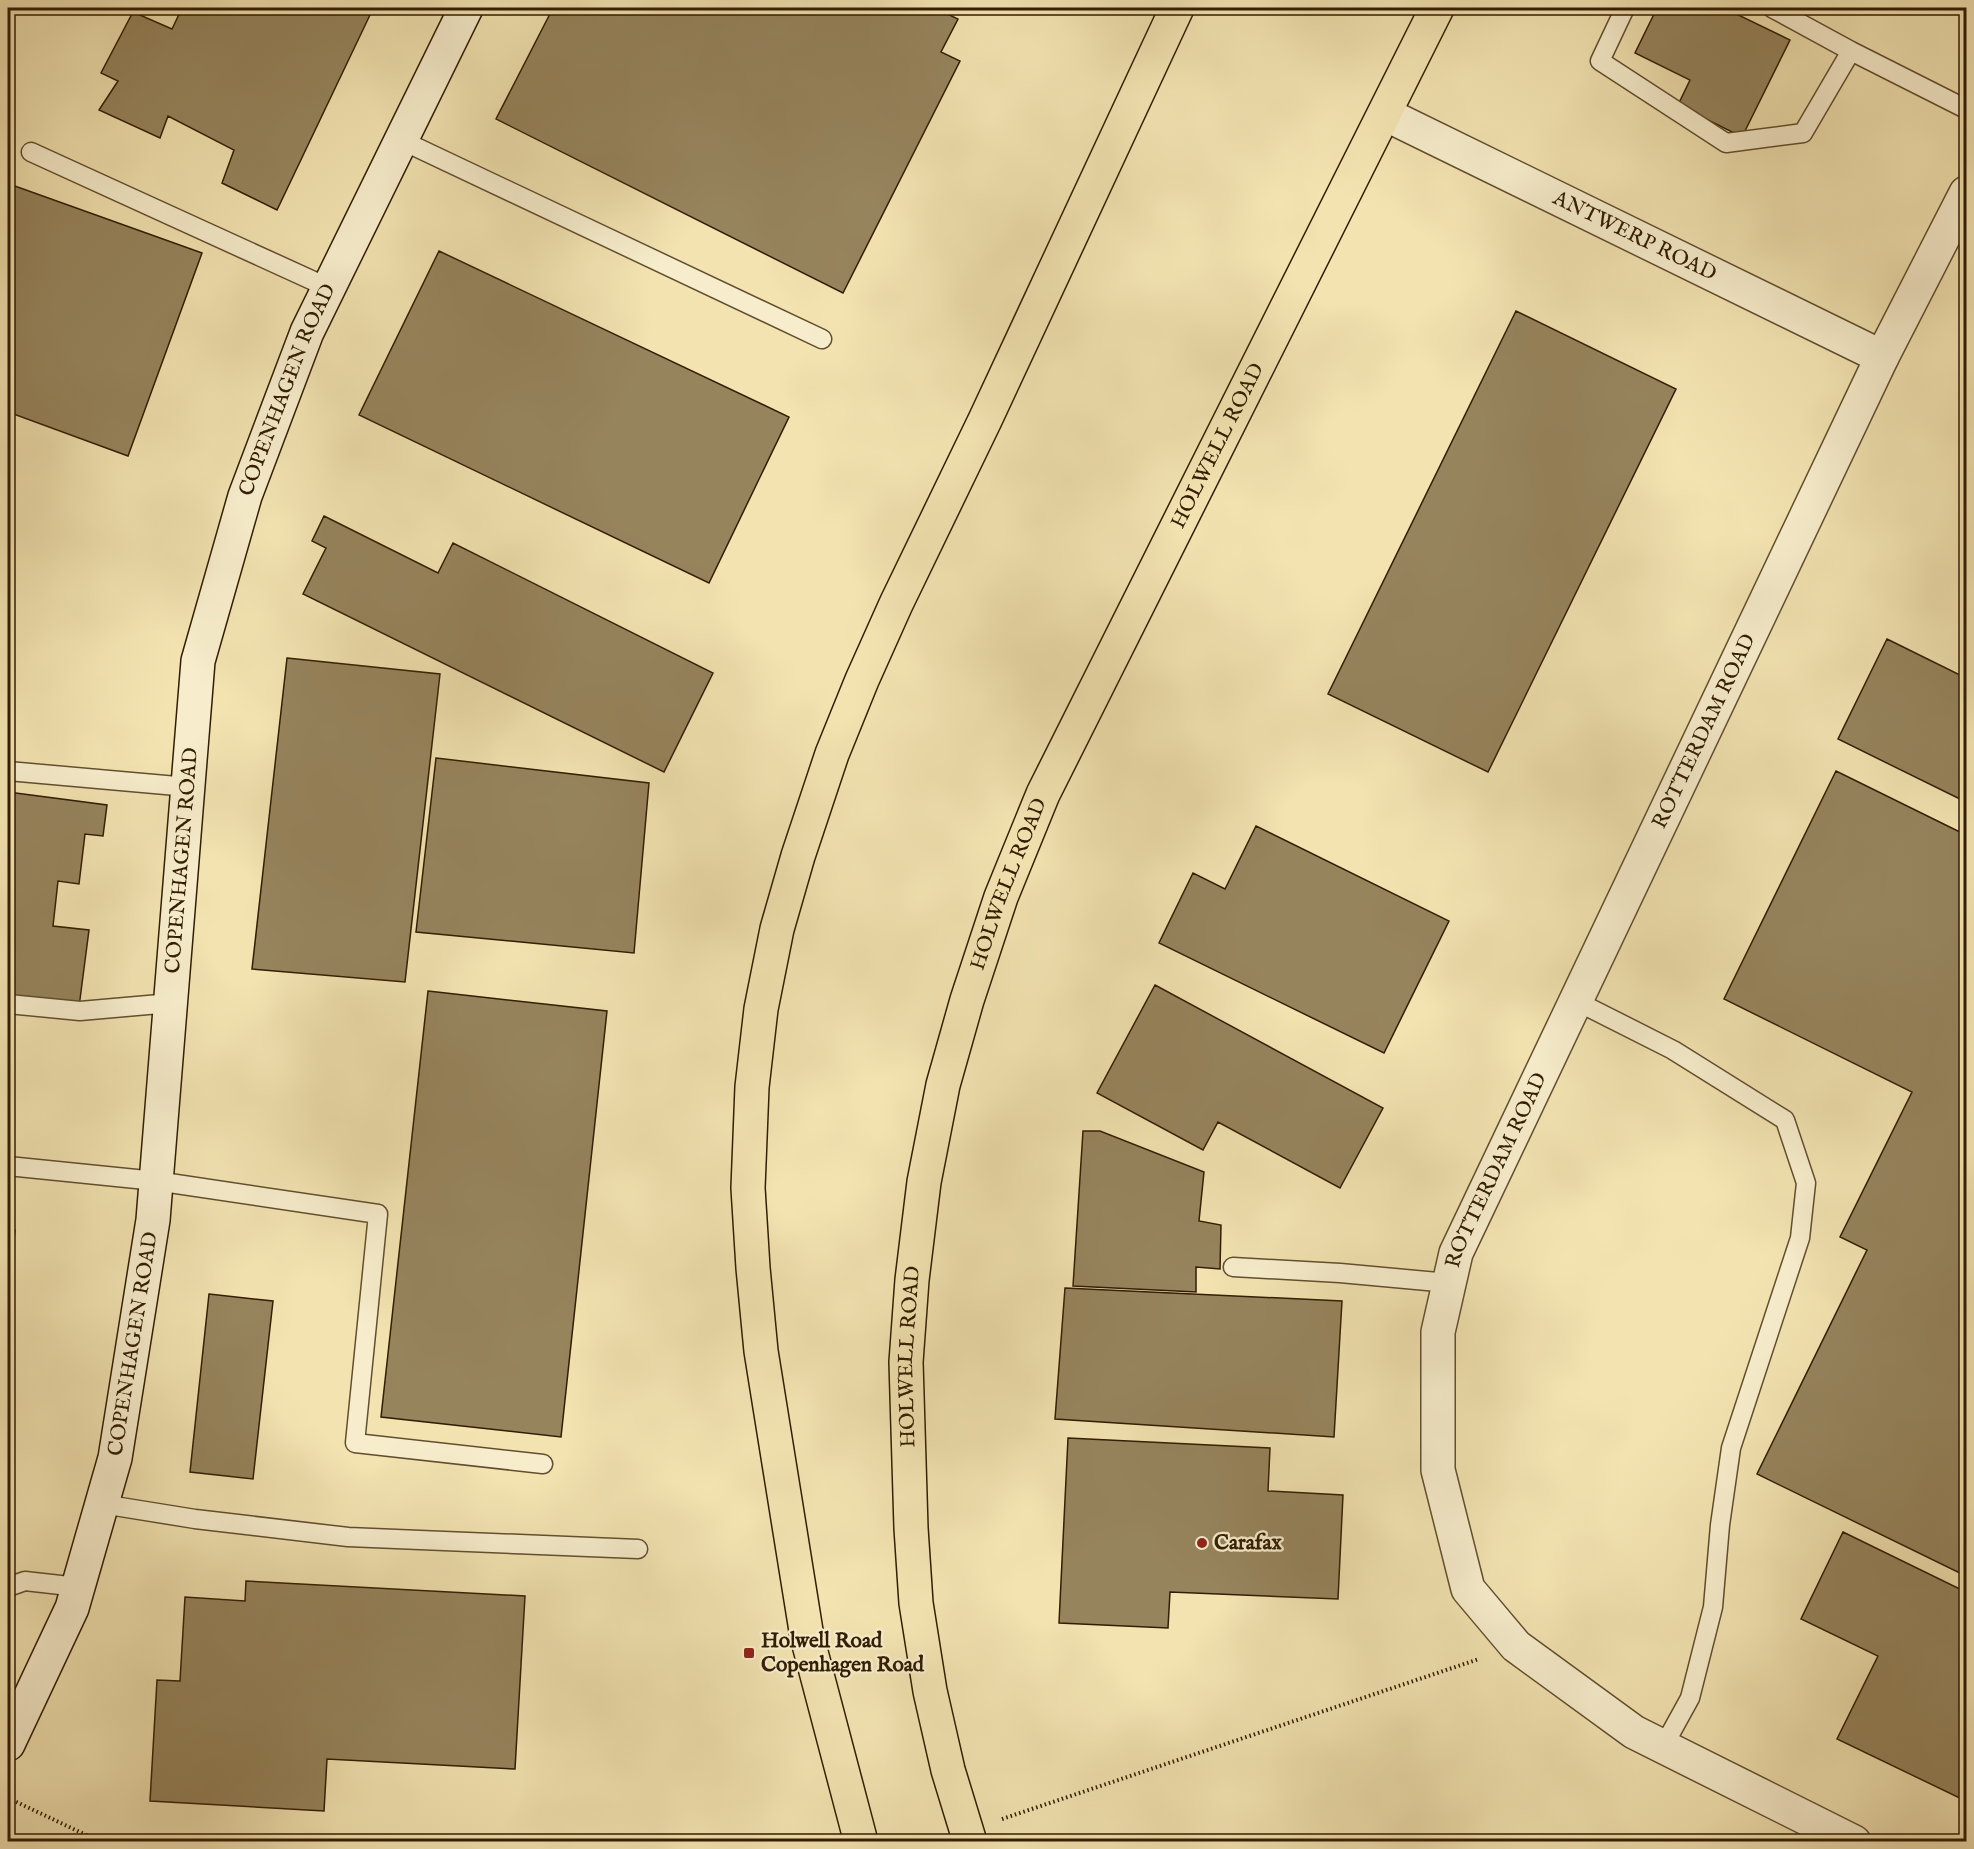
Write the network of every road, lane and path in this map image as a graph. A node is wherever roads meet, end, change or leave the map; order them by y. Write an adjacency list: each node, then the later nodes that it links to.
1 (466, 8): 9 (street, COPENHAGEN ROAD)
2 (1177, 8): 35 (highway)
3 (1437, 8): 8 (highway, HOLWELL ROAD)
4 (1625, 8): 6 (lane)
5 (1772, 8): 6 (lane)
6 (1851, 51): 7 (lane)
7 (1966, 109)
8 (1385, 114): 14 (street, ANTWERP ROAD); 36 (highway, HOLWELL ROAD)
9 (401, 140): 12 (street, COPENHAGEN ROAD); 13 (lane)
10 (31, 152): 12 (lane)
11 (1966, 193): 14 (street, ROTTERDAM ROAD)
12 (329, 288): 16 (street, COPENHAGEN ROAD)
13 (822, 339)
14 (1882, 357): 17 (street, ROTTERDAM ROAD)
15 (8, 771): 16 (lane)
16 (188, 787): 18 (street, COPENHAGEN ROAD)
17 (1576, 1001): 23 (street, ROTTERDAM ROAD); 31 (lane)
18 (171, 1003): 19 (lane); 21 (street, COPENHAGEN ROAD)
19 (8, 1004)
20 (8, 1166): 21 (lane)
21 (156, 1181): 24 (lane); 25 (street, COPENHAGEN ROAD)
22 (1233, 1267): 23 (lane)
23 (1449, 1283): 29 (street, ROTTERDAM ROAD)
24 (543, 1464)
25 (102, 1504): 26 (lane); 28 (street, COPENHAGEN ROAD)
26 (638, 1549)
27 (8, 1587): 28 (lane)
28 (78, 1587): 30 (street, COPENHAGEN ROAD)
29 (1516, 1647): 31 (street, ROTTERDAM ROAD); 33 (path)
30 (8, 1744)
31 (1663, 1747): 37 (street, ROTTERDAM ROAD)
32 (8, 1798): 34 (path)
33 (999, 1820)
34 (101, 1842)
35 (861, 1842)
36 (970, 1842)
37 (1854, 1842)

